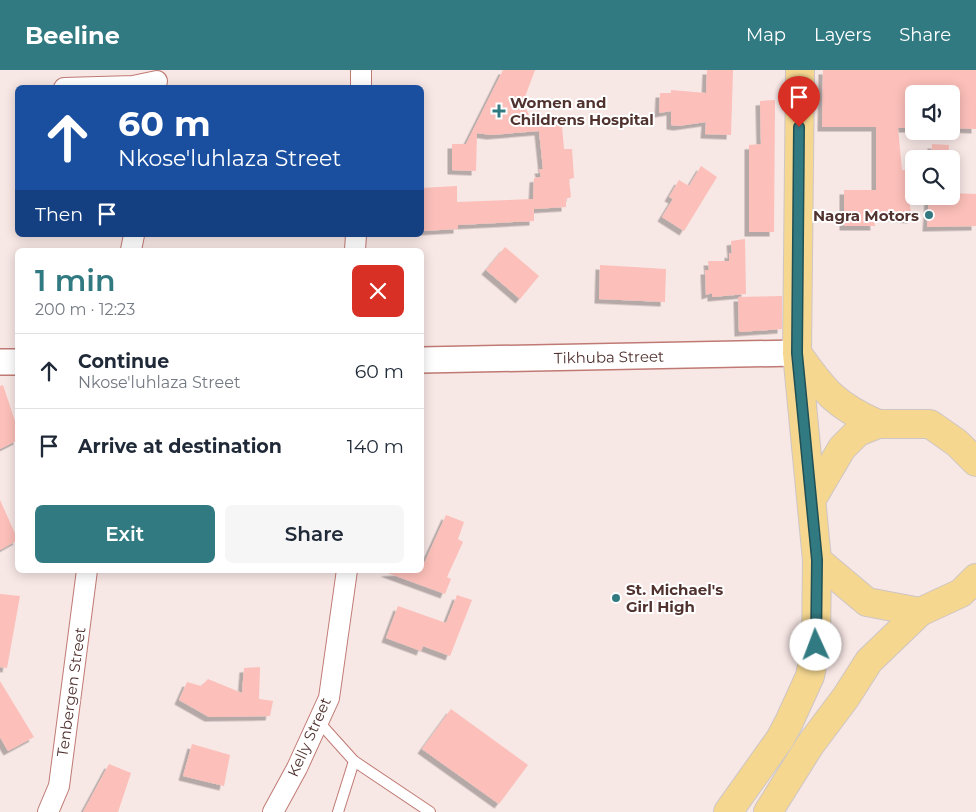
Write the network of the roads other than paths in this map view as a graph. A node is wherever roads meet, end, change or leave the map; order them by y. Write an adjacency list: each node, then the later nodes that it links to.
1 (361, 70): 5 (street)
2 (800, 70): 6 (main road)
3 (157, 80): 4 (street)
4 (137, 85)
5 (361, 85)
6 (797, 353): 7 (street, Tikhuba Street); 10 (main road); 12 (main road)
7 (424, 360)
8 (0, 362): 9 (street)
9 (15, 362)
10 (878, 424): 11 (main road); 12 (main road)
11 (976, 462)
12 (812, 499): 13 (main road)
13 (817, 560): 17 (main road); 24 (main road)
14 (87, 573): 20 (street, Tenbergen Street)
15 (347, 573): 18 (street, Kelly Street)
16 (976, 578): 17 (main road)
17 (920, 612): 25 (main road)
18 (318, 721): 19 (lane); 21 (street, Kelly Street)
19 (354, 761): 22 (lane); 23 (lane)
20 (48, 812)
21 (273, 812)
22 (338, 812)
23 (430, 812)
24 (728, 812)
25 (768, 812)

